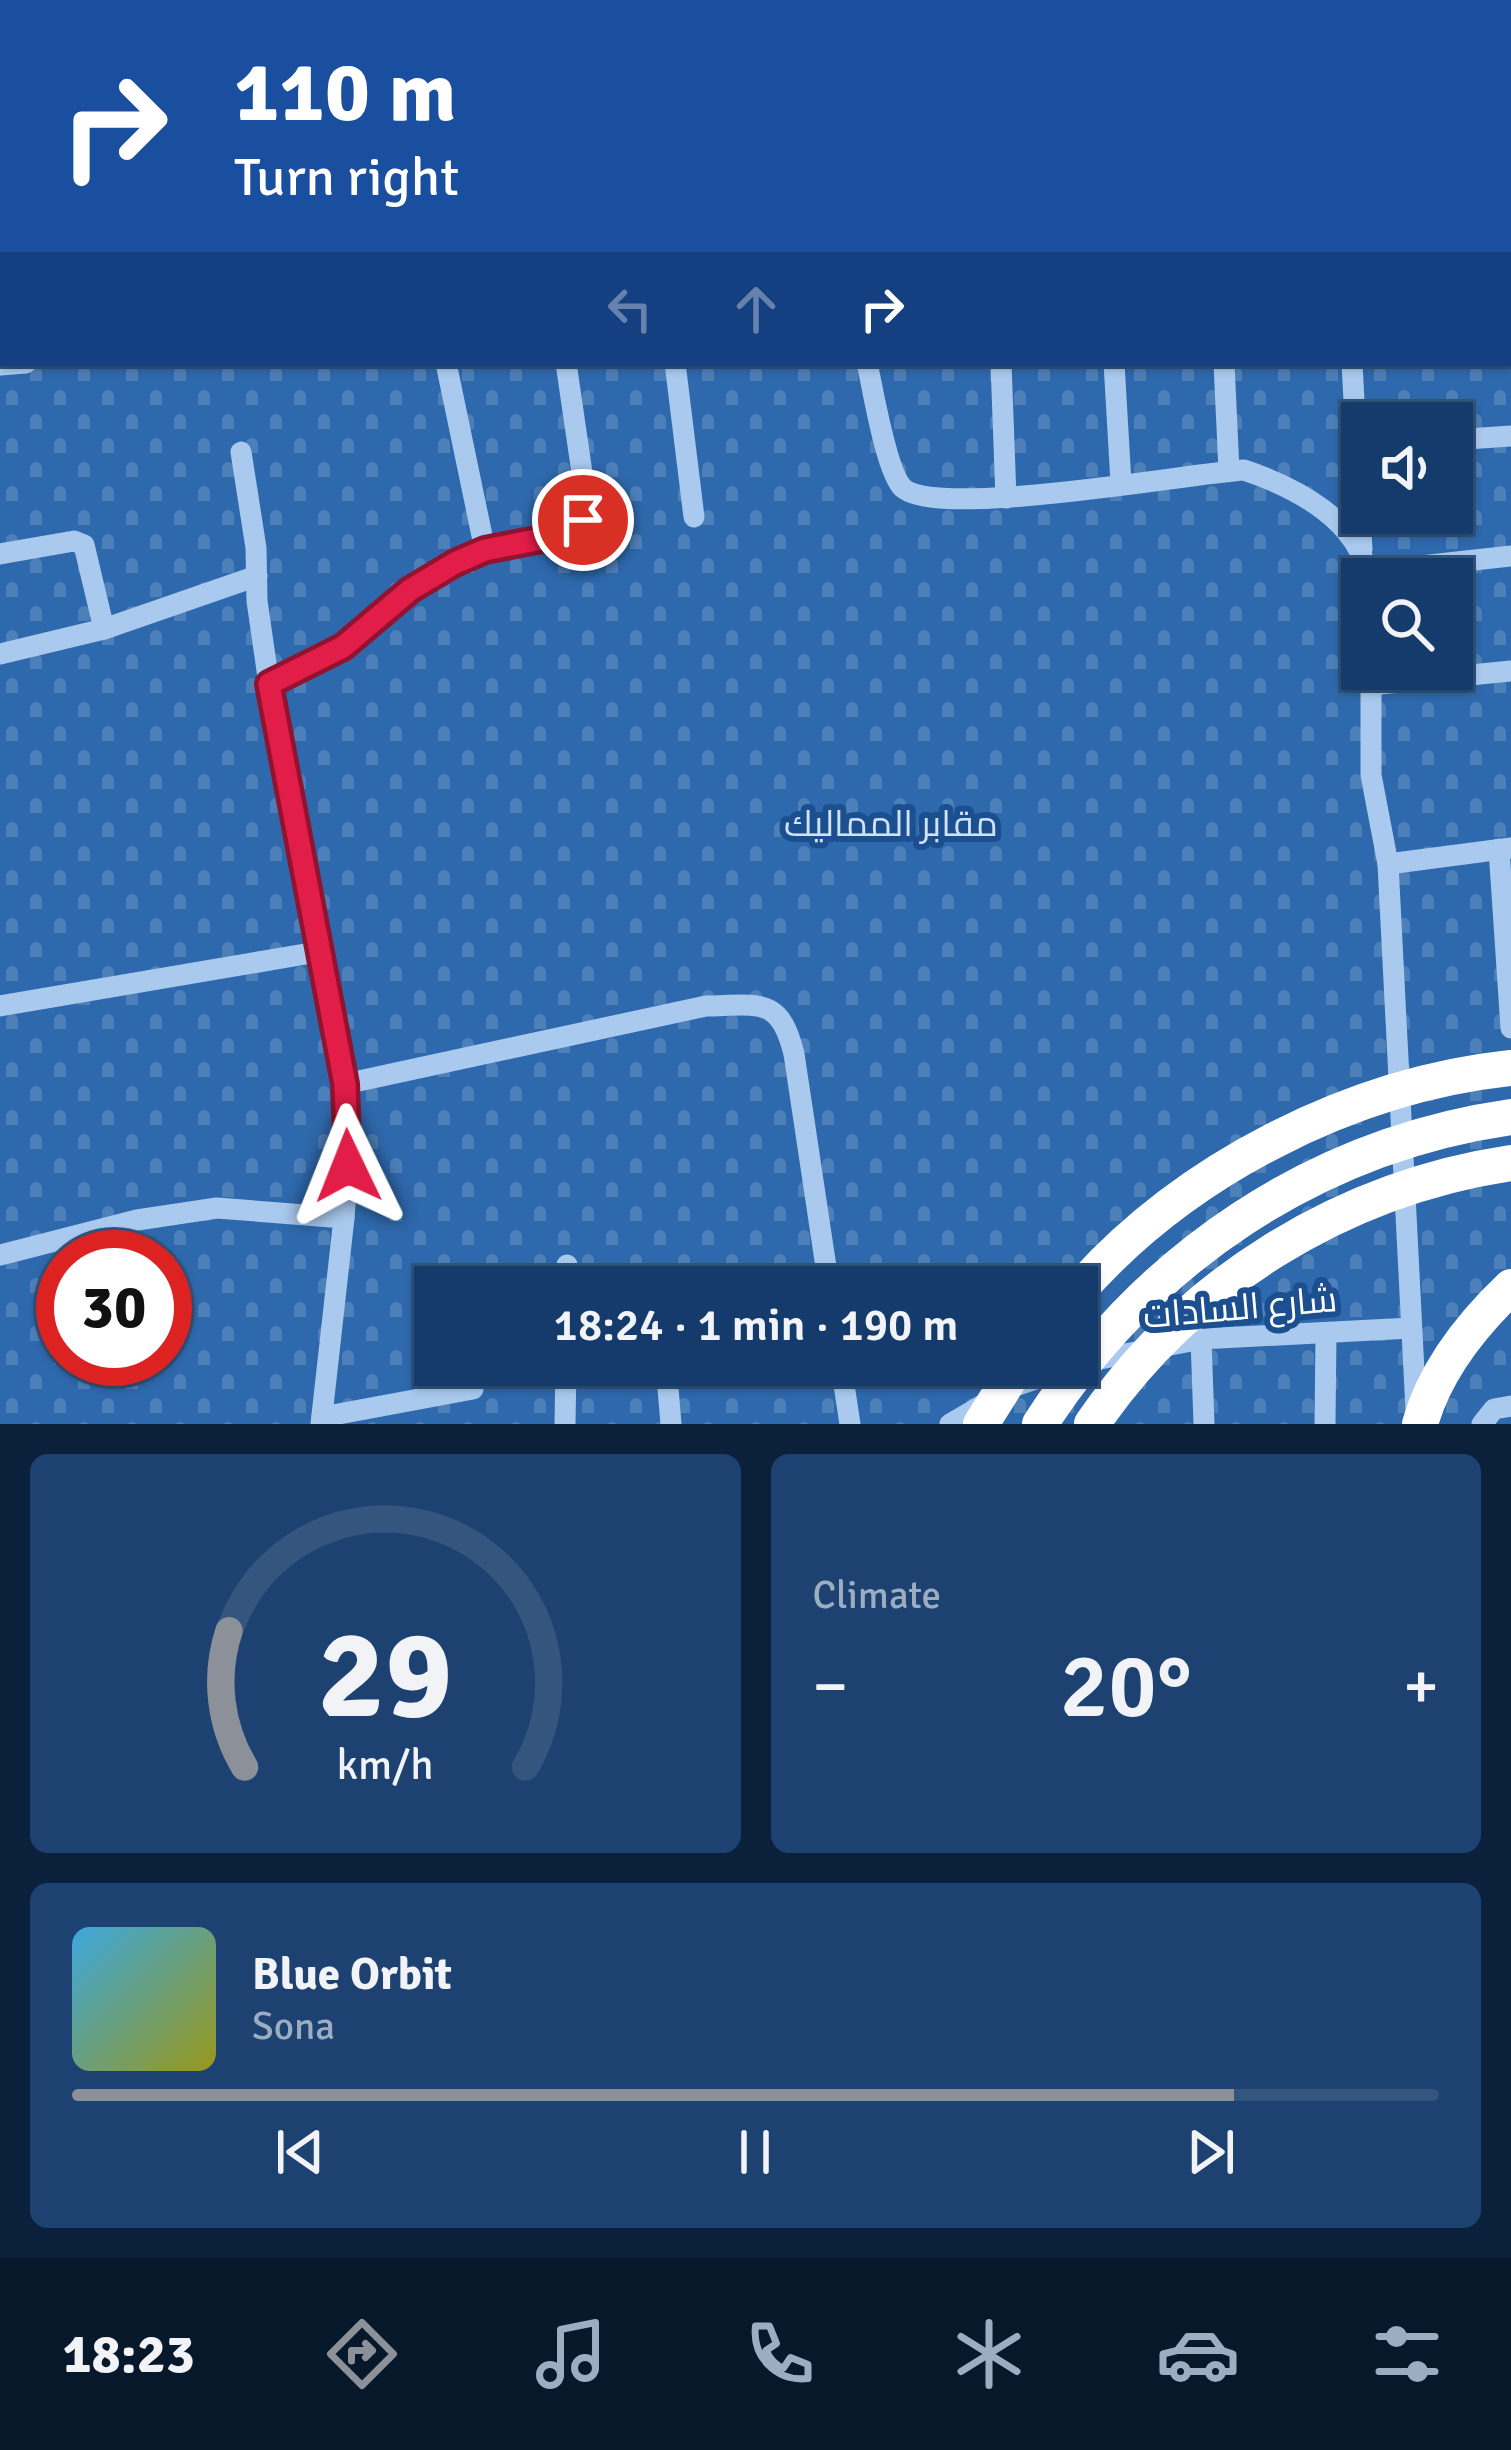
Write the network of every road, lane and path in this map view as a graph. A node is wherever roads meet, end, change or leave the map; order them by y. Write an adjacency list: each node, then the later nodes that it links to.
1 (447, 366): 17 (street)
2 (566, 366): 17 (street)
3 (675, 366): 16 (street)
4 (868, 366): 15 (street)
5 (1001, 366): 15 (street)
6 (1114, 366): 14 (street)
7 (1224, 366): 13 (street)
8 (1352, 366): 9 (street)
9 (1355, 402)
10 (1511, 436): 11 (street)
11 (1473, 439)
12 (242, 452): 22 (street)
13 (1229, 471): 14 (street); 20 (street)
14 (1121, 483): 15 (street)
15 (1006, 498)
16 (694, 517)
17 (485, 550): 27 (street)
18 (0, 554): 23 (street)
19 (1511, 556): 21 (street)
20 (1359, 558)
21 (1473, 559)
22 (257, 576): 23 (street); 27 (street)
23 (104, 629): 24 (street)
24 (0, 654)
25 (1511, 671): 26 (street)
26 (1473, 673)
27 (269, 684): 31 (street)
28 (1371, 690): 30 (street)
29 (1505, 848): 30 (street); 33 (street)
30 (1388, 864): 43 (street)
31 (317, 952): 32 (street); 35 (street)
32 (0, 1006)
33 (1511, 1028)
34 (1511, 1069): 41 (highway, bridge)
35 (345, 1084): 38 (street); 40 (street)
36 (1511, 1117): 60 (highway, bridge)
37 (1511, 1163): 61 (highway, bridge)
38 (344, 1218): 39 (street); 54 (street)
39 (0, 1255)
40 (827, 1266)
41 (1098, 1271)
42 (1511, 1288): 64 (highway)
43 (1411, 1328): 44 (street, شارع السادات); 64 (street)
44 (1326, 1333): 45 (street, شارع السادات); 63 (street)
45 (1201, 1340): 46 (street, شارع السادات); 62 (street)
46 (1098, 1360)
47 (566, 1386): 55 (street)
48 (668, 1386): 56 (street)
49 (844, 1386): 57 (street)
50 (1005, 1386): 59 (highway, bridge)
51 (1015, 1386): 58 (street, شارع السادات)
52 (473, 1389): 54 (street)
53 (1511, 1406): 65 (street)
54 (322, 1420)
55 (566, 1424)
56 (671, 1424)
57 (850, 1424)
58 (950, 1424)
59 (981, 1424)
60 (1040, 1424)
61 (1092, 1424)
62 (1204, 1424)
63 (1325, 1424)
64 (1419, 1424)
65 (1482, 1424)

